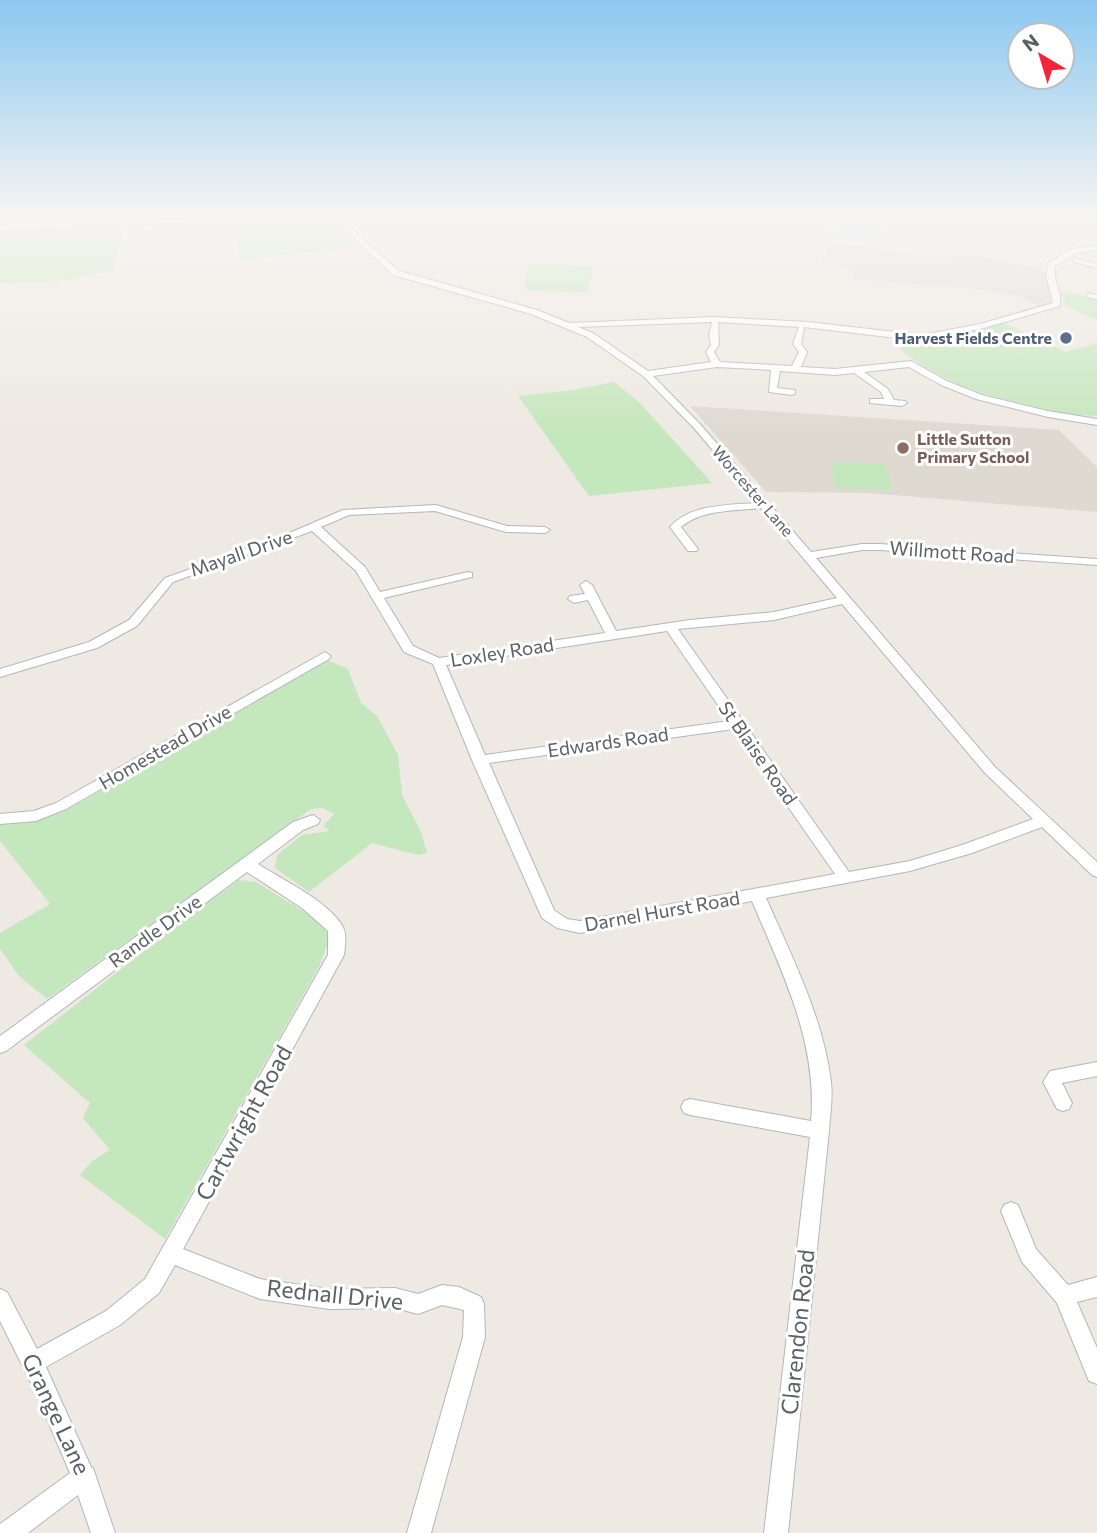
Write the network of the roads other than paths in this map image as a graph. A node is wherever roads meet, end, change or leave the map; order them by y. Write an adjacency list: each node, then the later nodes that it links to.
1 (455, 290): 3 (street, Worcester Lane)
2 (1054, 290): 3 (street)
3 (571, 325): 12 (street, Worcester Lane)
4 (731, 328): 7 (street)
5 (811, 334): 10 (street)
6 (902, 357): 8 (street)
7 (717, 364): 9 (street); 12 (street)
8 (911, 364): 11 (street); 17 (street)
9 (776, 367): 10 (street); 13 (street)
10 (795, 370): 11 (street)
11 (858, 371): 15 (street)
12 (646, 374): 18 (street, Worcester Lane)
13 (792, 392)
14 (873, 401): 15 (street)
15 (890, 402): 16 (street)
16 (902, 403)
17 (1097, 422)
18 (764, 505): 21 (street); 22 (street, Worcester Lane)
19 (314, 527): 20 (street, Mayall Drive); 25 (street, Loxley Road); 32 (street, Mayall Drive)
20 (545, 530)
21 (706, 546)
22 (808, 556): 23 (street, Willmott Road); 27 (street, Worcester Lane)
23 (1097, 562)
24 (468, 575): 25 (street)
25 (377, 596): 31 (street, Loxley Road)
26 (574, 599): 29 (street)
27 (846, 600): 28 (street, Loxley Road); 37 (street, Worcester Lane)
28 (670, 626): 29 (street, Loxley Road); 33 (street, St Blaise Road)
29 (612, 635): 31 (street, Loxley Road)
30 (325, 656): 35 (street, Homestead Drive)
31 (438, 662): 34 (street, Darnel Hurst Road)
32 (0, 673)
33 (738, 724): 34 (street, Edwards Road); 40 (street, St Blaise Road)
34 (479, 760): 41 (street, Darnel Hurst Road)
35 (0, 819)
36 (313, 820): 38 (street, Randle Drive)
37 (1044, 821): 39 (street, Worcester Lane); 40 (street, Darnel Hurst Road)
38 (247, 864): 42 (street, Randle Drive); 48 (street, Cartwright Road)
39 (1097, 871)
40 (846, 879): 41 (street, Darnel Hurst Road)
41 (757, 895): 46 (street, Clarendon Road)
42 (0, 1046)
43 (1097, 1069): 44 (street)
44 (1063, 1103)
45 (690, 1107): 46 (street)
46 (820, 1131): 58 (street, Clarendon Road)
47 (1011, 1211): 50 (street)
48 (172, 1254): 52 (street, Cartwright Road); 57 (street, Rednall Drive)
49 (1097, 1287): 50 (street)
50 (1065, 1296): 53 (street)
51 (0, 1299): 52 (street, Grange Lane)
52 (33, 1363): 54 (street, Grange Lane)
53 (1097, 1373)
54 (85, 1476): 55 (street); 56 (street, Grange Lane)
55 (8, 1533)
56 (103, 1533)
57 (419, 1533)
58 (776, 1533)

